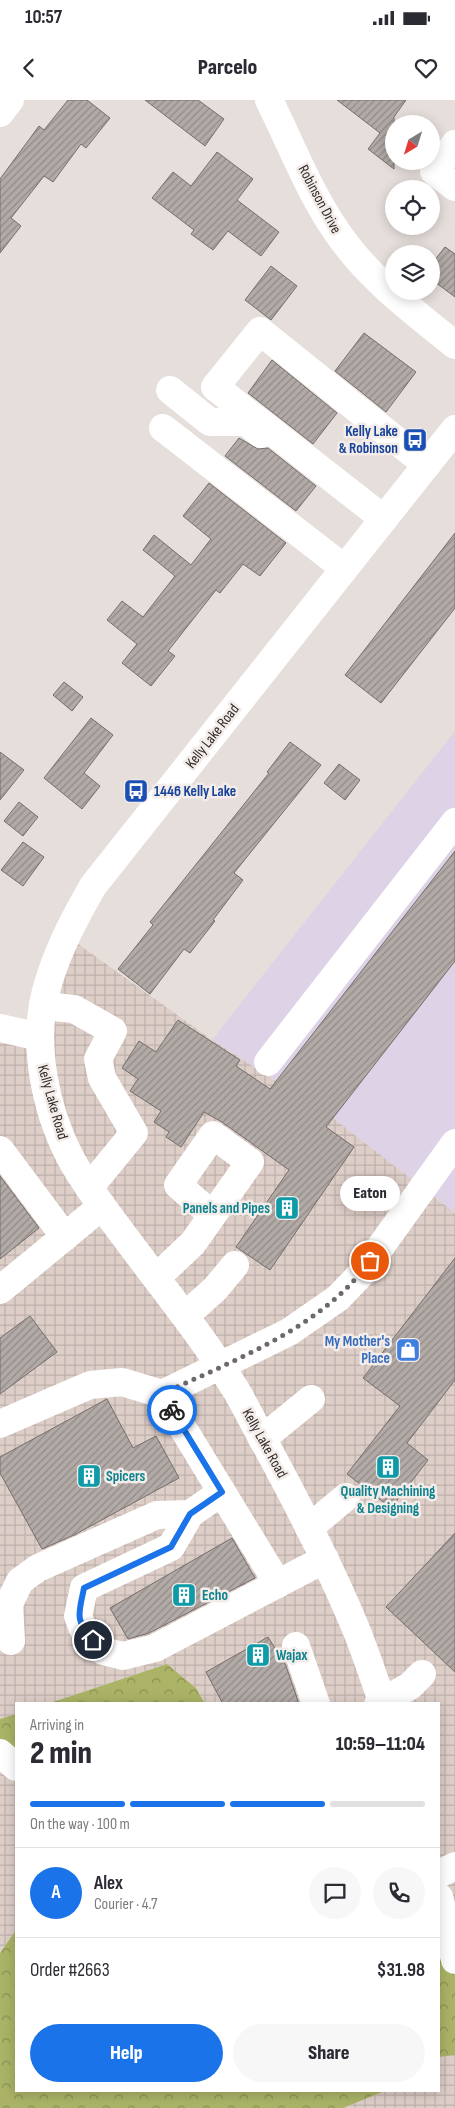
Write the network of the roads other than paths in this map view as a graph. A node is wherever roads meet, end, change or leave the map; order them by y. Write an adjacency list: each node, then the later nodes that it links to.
1 (10, 100): 3 (street)
2 (268, 100): 6 (street, Robinson Drive)
3 (0, 113)
4 (455, 144): 5 (street)
5 (455, 187)
6 (455, 345)
7 (170, 390): 11 (street)
8 (163, 428): 12 (street)
9 (455, 429): 10 (street, Kelly Lake Road)
10 (427, 464): 11 (street, Kelly Lake Road); 11 (street)
11 (382, 522): 12 (street, Kelly Lake Road)
12 (344, 568): 14 (street, Kelly Lake Road)
13 (452, 831): 17 (street)
14 (43, 1006): 16 (street, Kelly Lake Road); 20 (street)
15 (0, 1028): 16 (street)
16 (40, 1036): 20 (street, Kelly Lake Road)
17 (268, 1062)
18 (455, 1143): 27 (street)
19 (0, 1150): 22 (street)
20 (96, 1197): 22 (street); 24 (street, Kelly Lake Road)
21 (212, 1215): 24 (street)
22 (65, 1236): 25 (street)
23 (234, 1265): 26 (street)
24 (156, 1278): 26 (street, Kelly Lake Road)
25 (0, 1290)
26 (185, 1316): 27 (street, Kelly Lake Road)
27 (220, 1366): 28 (street); 31 (street, Kelly Lake Road)
28 (162, 1394): 30 (street); 32 (street)
29 (311, 1399): 31 (street)
30 (0, 1424)
31 (262, 1440): 35 (street, Kelly Lake Road)
32 (222, 1492): 34 (street); 37 (street)
33 (346, 1497): 35 (street)
34 (190, 1514): 37 (street); 38 (street)
35 (309, 1528): 36 (street, Kelly Lake Road)
36 (325, 1559): 37 (street); 42 (street, Kelly Lake Road)
37 (278, 1584)
38 (11, 1641)
39 (296, 1646): 41 (street)
40 (422, 1674): 43 (street)
41 (315, 1702)
42 (381, 1702)
43 (383, 1702)
44 (0, 1753): 45 (street)
45 (15, 1766)
46 (455, 1866): 47 (street)
47 (440, 1874)
48 (444, 1910): 49 (street)
49 (455, 1960)

